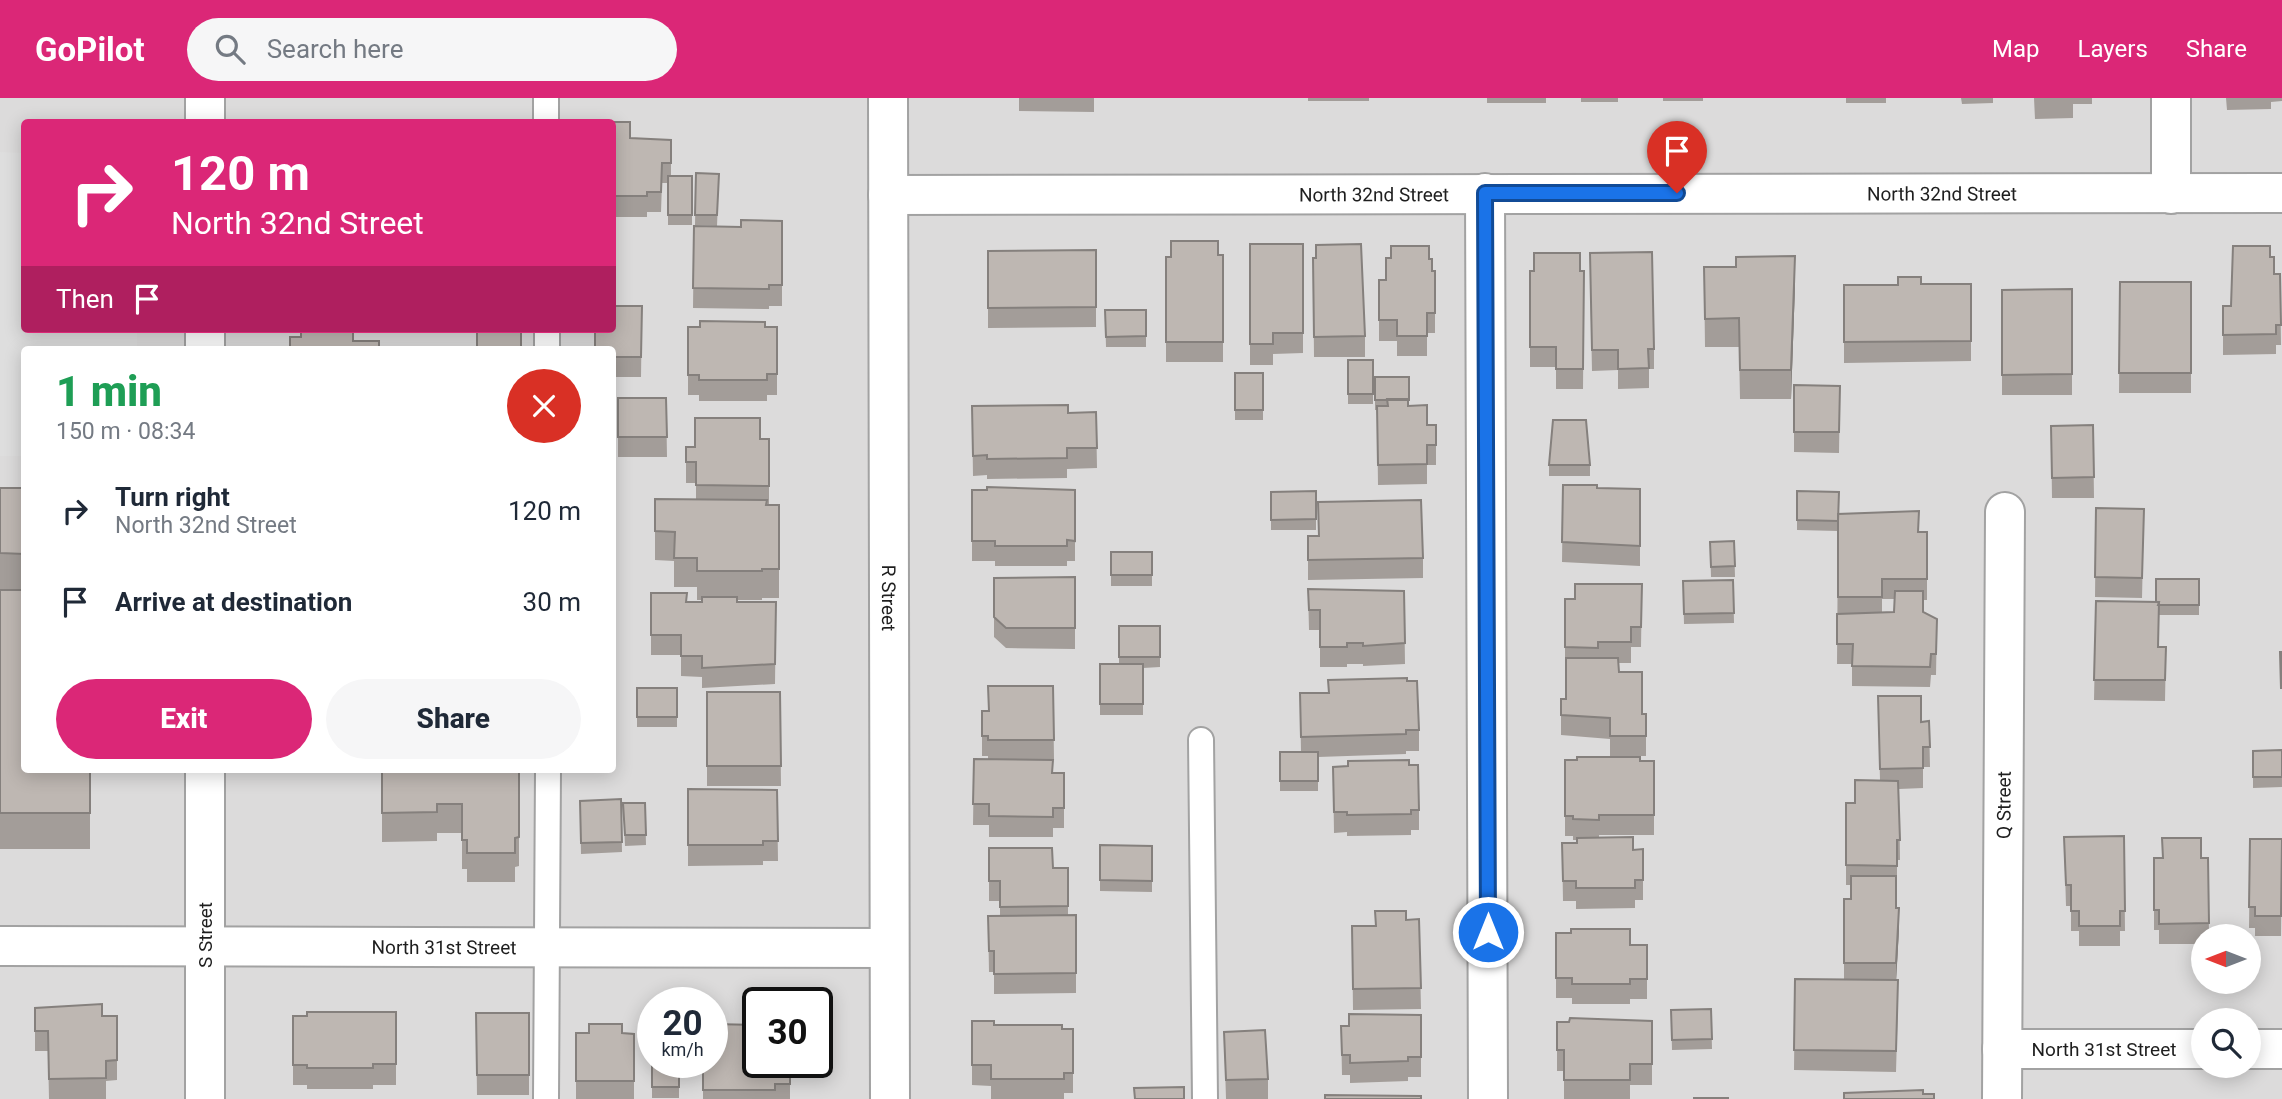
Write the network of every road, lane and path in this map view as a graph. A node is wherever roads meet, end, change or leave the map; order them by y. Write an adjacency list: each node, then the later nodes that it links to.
1 (205, 98): 5 (street)
2 (546, 98): 6 (lane)
3 (888, 98): 10 (street, R Street)
4 (2171, 98): 9 (street)
5 (205, 119)
6 (546, 119)
7 (1485, 193): 9 (street, North 32nd Street); 10 (street, North 32nd Street); 27 (street)
8 (2282, 193): 9 (street, North 32nd Street)
9 (2171, 194)
10 (888, 195): 18 (street, R Street)
11 (2004, 512): 19 (street, Q Street)
12 (1201, 740): 26 (lane)
13 (205, 773): 17 (street, S Street)
14 (548, 773): 16 (lane)
15 (0, 946): 17 (street, North 31st Street)
16 (548, 947): 17 (street, North 31st Street); 18 (street, North 31st Street); 24 (lane)
17 (205, 948): 23 (street, S Street)
18 (889, 948): 25 (street, R Street)
19 (2003, 1049): 20 (street, North 31st Street); 28 (street, Q Street)
20 (2191, 1049)
21 (2261, 1049): 22 (street)
22 (2282, 1049)
23 (205, 1099)
24 (546, 1099)
25 (890, 1099)
26 (1205, 1099)
27 (1488, 1099)
28 (2002, 1099)

